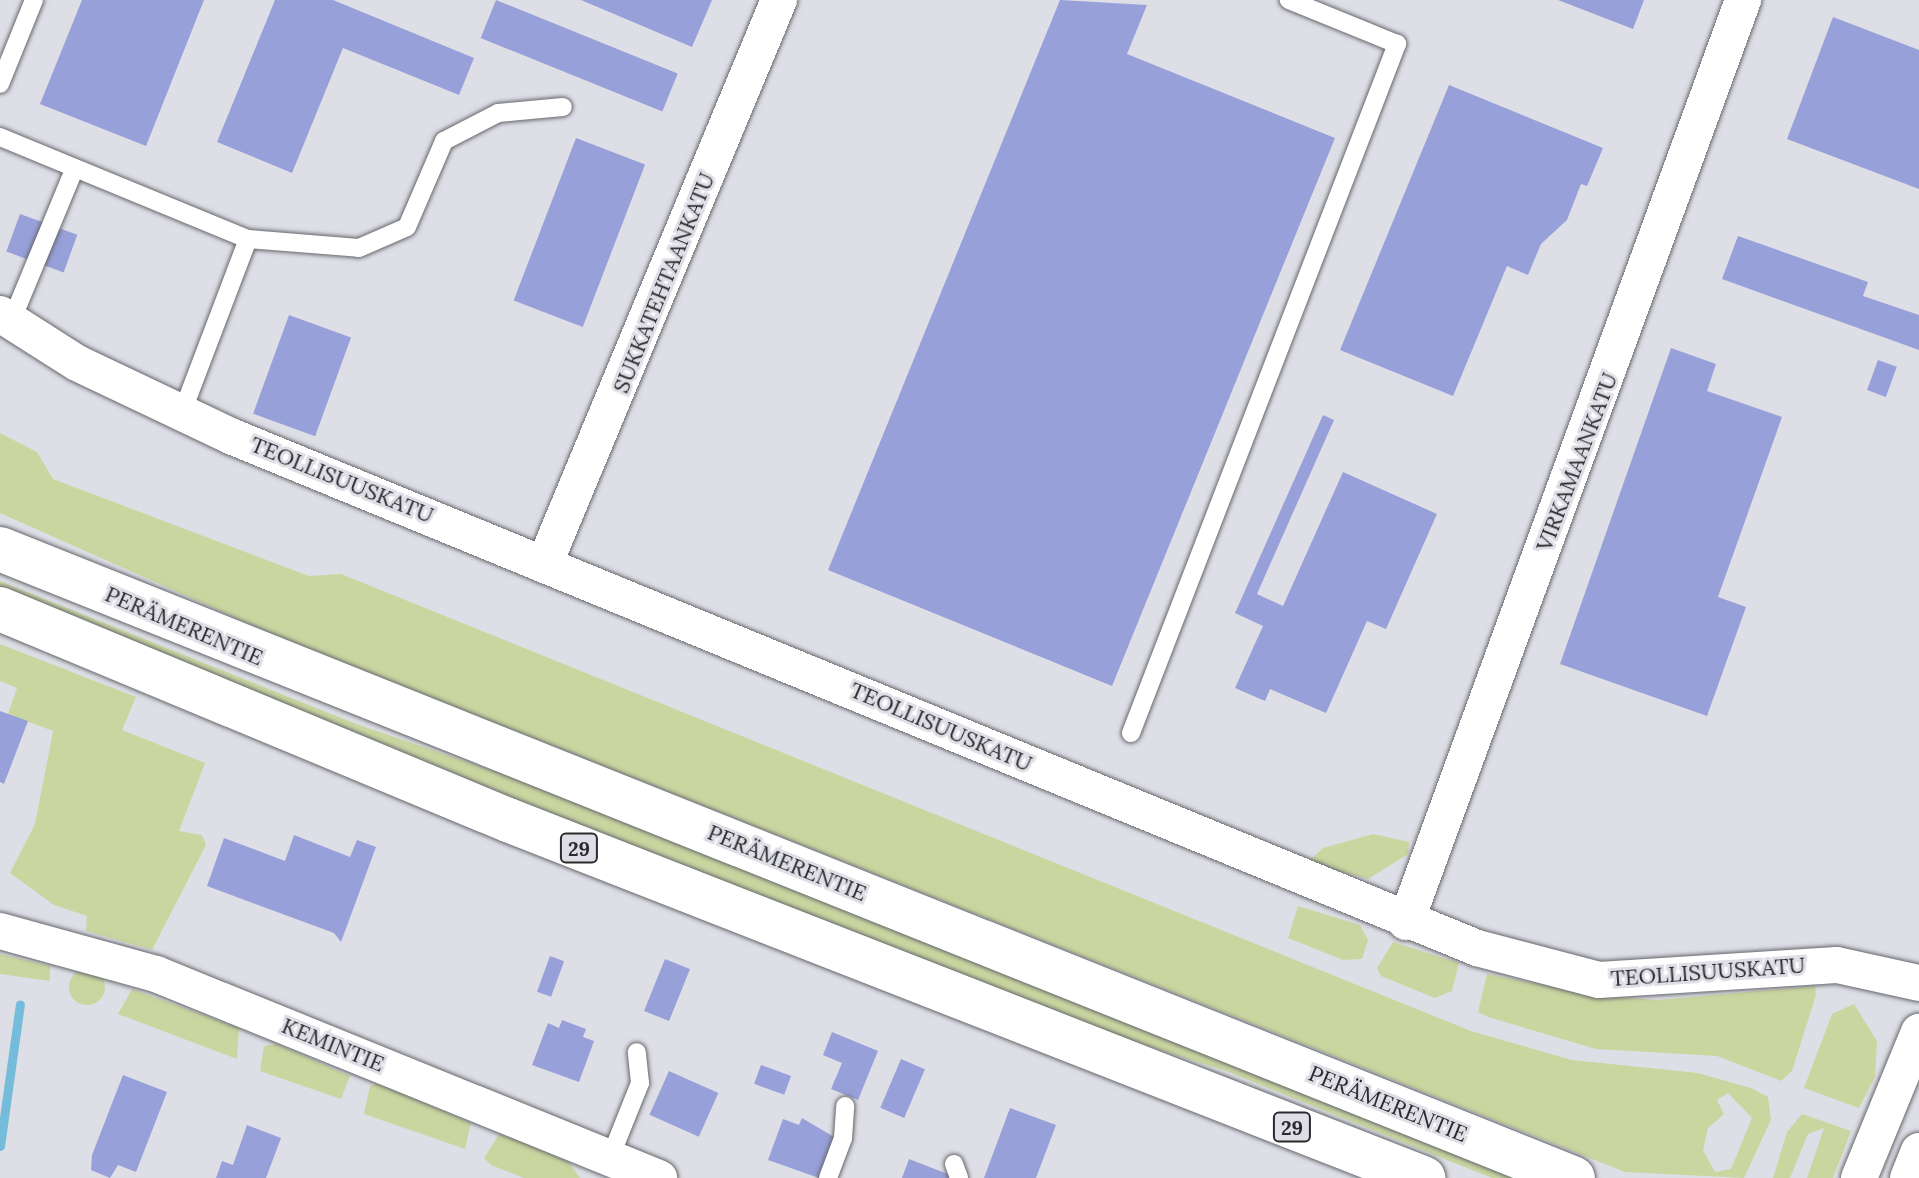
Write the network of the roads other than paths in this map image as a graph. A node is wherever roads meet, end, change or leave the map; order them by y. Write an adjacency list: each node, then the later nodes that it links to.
1 (34, 0): 5 (lane)
2 (779, 0): 13 (street, SUKKATEHTAANKATU)
3 (1289, 0): 15 (lane)
4 (1743, 0): 16 (street, VIRKAMAANKATU)
5 (0, 84)
6 (563, 107): 9 (lane)
7 (0, 137): 8 (lane)
8 (74, 170): 9 (lane); 10 (lane)
9 (248, 239): 11 (lane)
10 (6, 318): 11 (street, TEOLLISUUSKATU)
11 (182, 413): 13 (street, TEOLLISUUSKATU)
12 (0, 549): 27 (highway, PERÄMERENTIE)
13 (544, 565): 16 (street, TEOLLISUUSKATU)
14 (0, 609): 26 (highway, 29)
15 (1131, 733)
16 (1406, 922): 18 (street, TEOLLISUUSKATU)
17 (0, 931): 23 (street, KEMINTIE)
18 (1919, 983)
19 (1919, 1032): 28 (street)
20 (637, 1052): 23 (lane)
21 (845, 1106): 25 (lane)
22 (1919, 1151): 29 (street)
23 (610, 1158): 24 (street, KEMINTIE)
24 (659, 1178)
25 (828, 1178)
26 (1423, 1178)
27 (1573, 1178)
28 (1859, 1178)
29 (1908, 1178)

